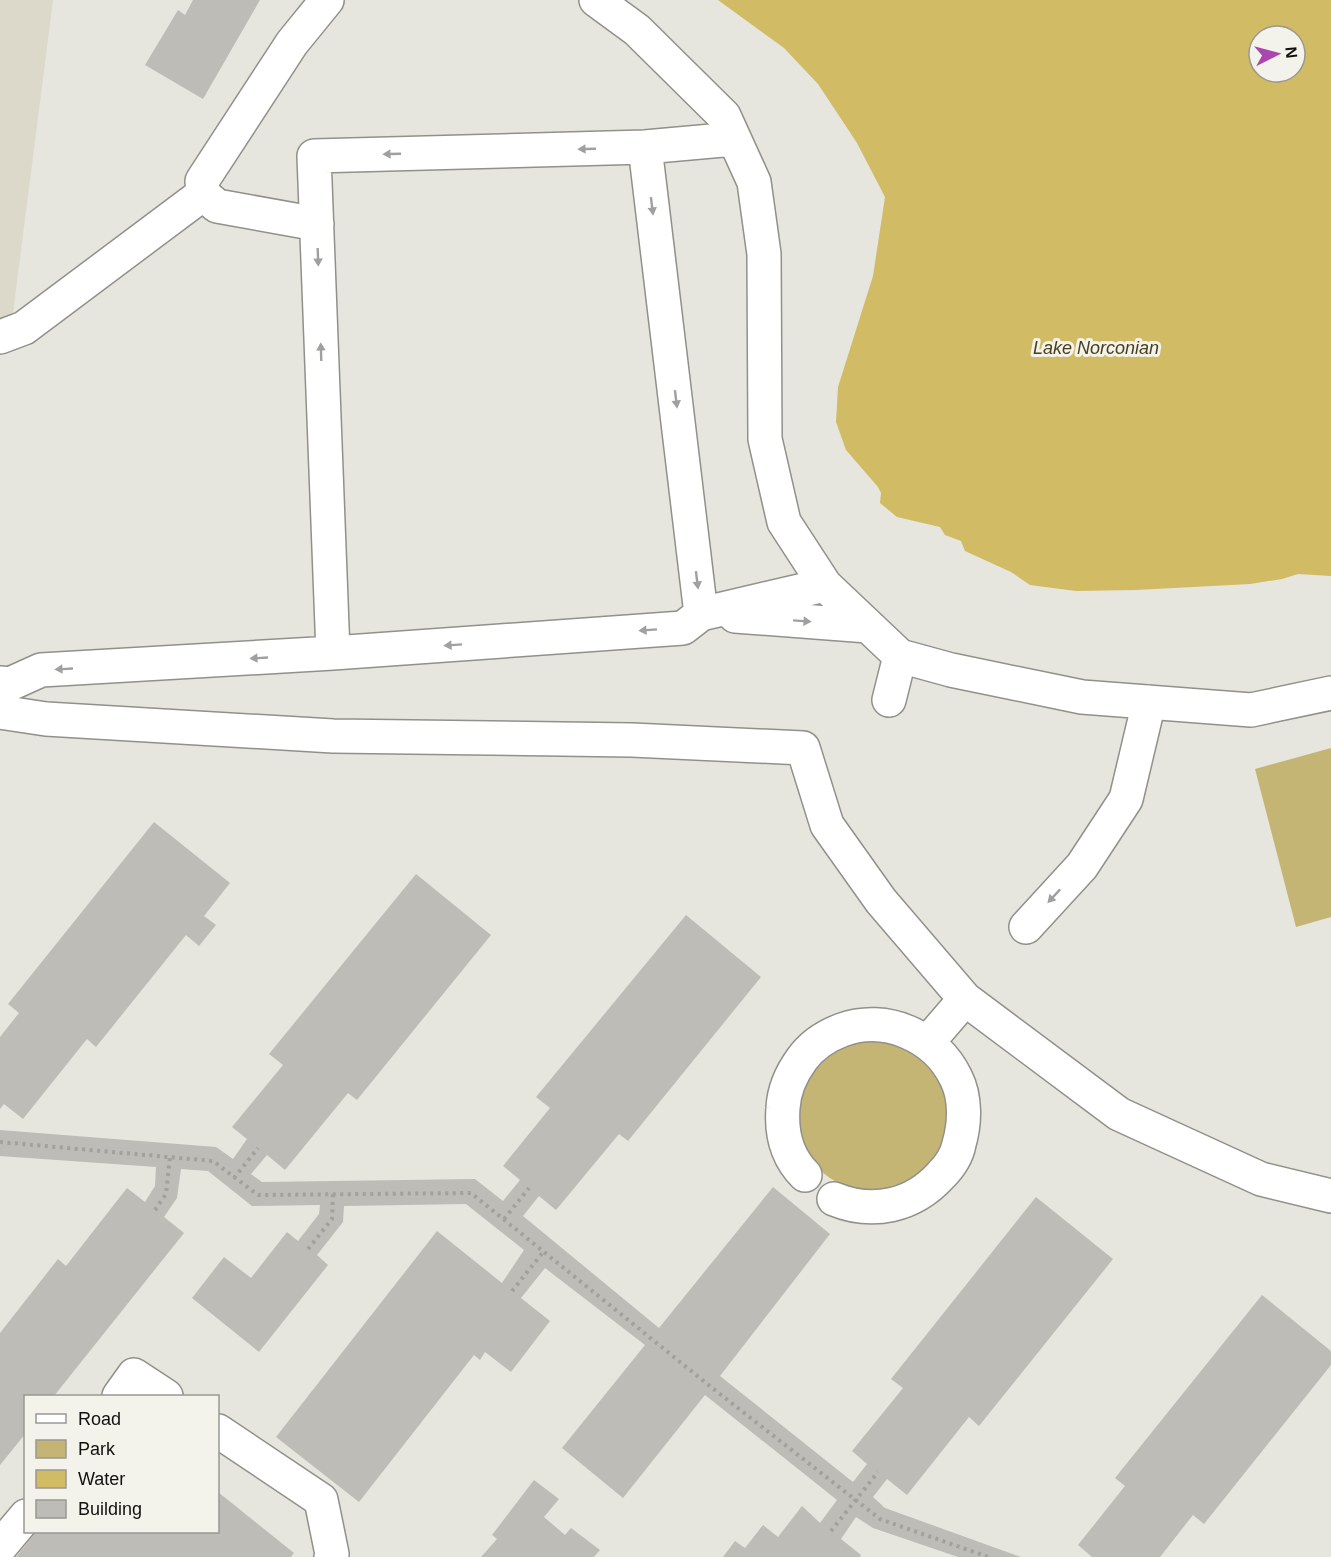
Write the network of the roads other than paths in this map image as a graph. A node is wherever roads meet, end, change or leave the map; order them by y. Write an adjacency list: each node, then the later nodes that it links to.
1 (327, 0): 5 (street)
2 (596, 0): 3 (street)
3 (734, 140): 4 (street); 8 (street)
4 (645, 147): 6 (street, one-way to 6); 9 (street, one-way to 9)
5 (203, 194): 6 (street); 7 (street)
6 (316, 224): 11 (street)
7 (0, 337)
8 (825, 585): 9 (street); 10 (street)
9 (701, 614): 10 (street, one-way to 10); 11 (street, one-way to 11)
10 (868, 626): 12 (street)
11 (333, 653): 13 (street, one-way to 13)
12 (900, 656): 15 (street); 16 (street)
13 (0, 682)
14 (1331, 693): 16 (street)
15 (889, 700)
16 (1149, 702): 18 (street, one-way to 18)
17 (0, 712): 19 (street)
18 (1026, 927)
19 (965, 999): 20 (street); 22 (street)
20 (928, 1042): 21 (street); 23 (street)
21 (805, 1175)
22 (1331, 1196)
23 (834, 1199)
24 (120, 1395): 25 (street)
25 (164, 1395)
26 (219, 1432): 29 (street)
27 (24, 1518): 28 (street)
28 (0, 1547)
29 (331, 1557)

